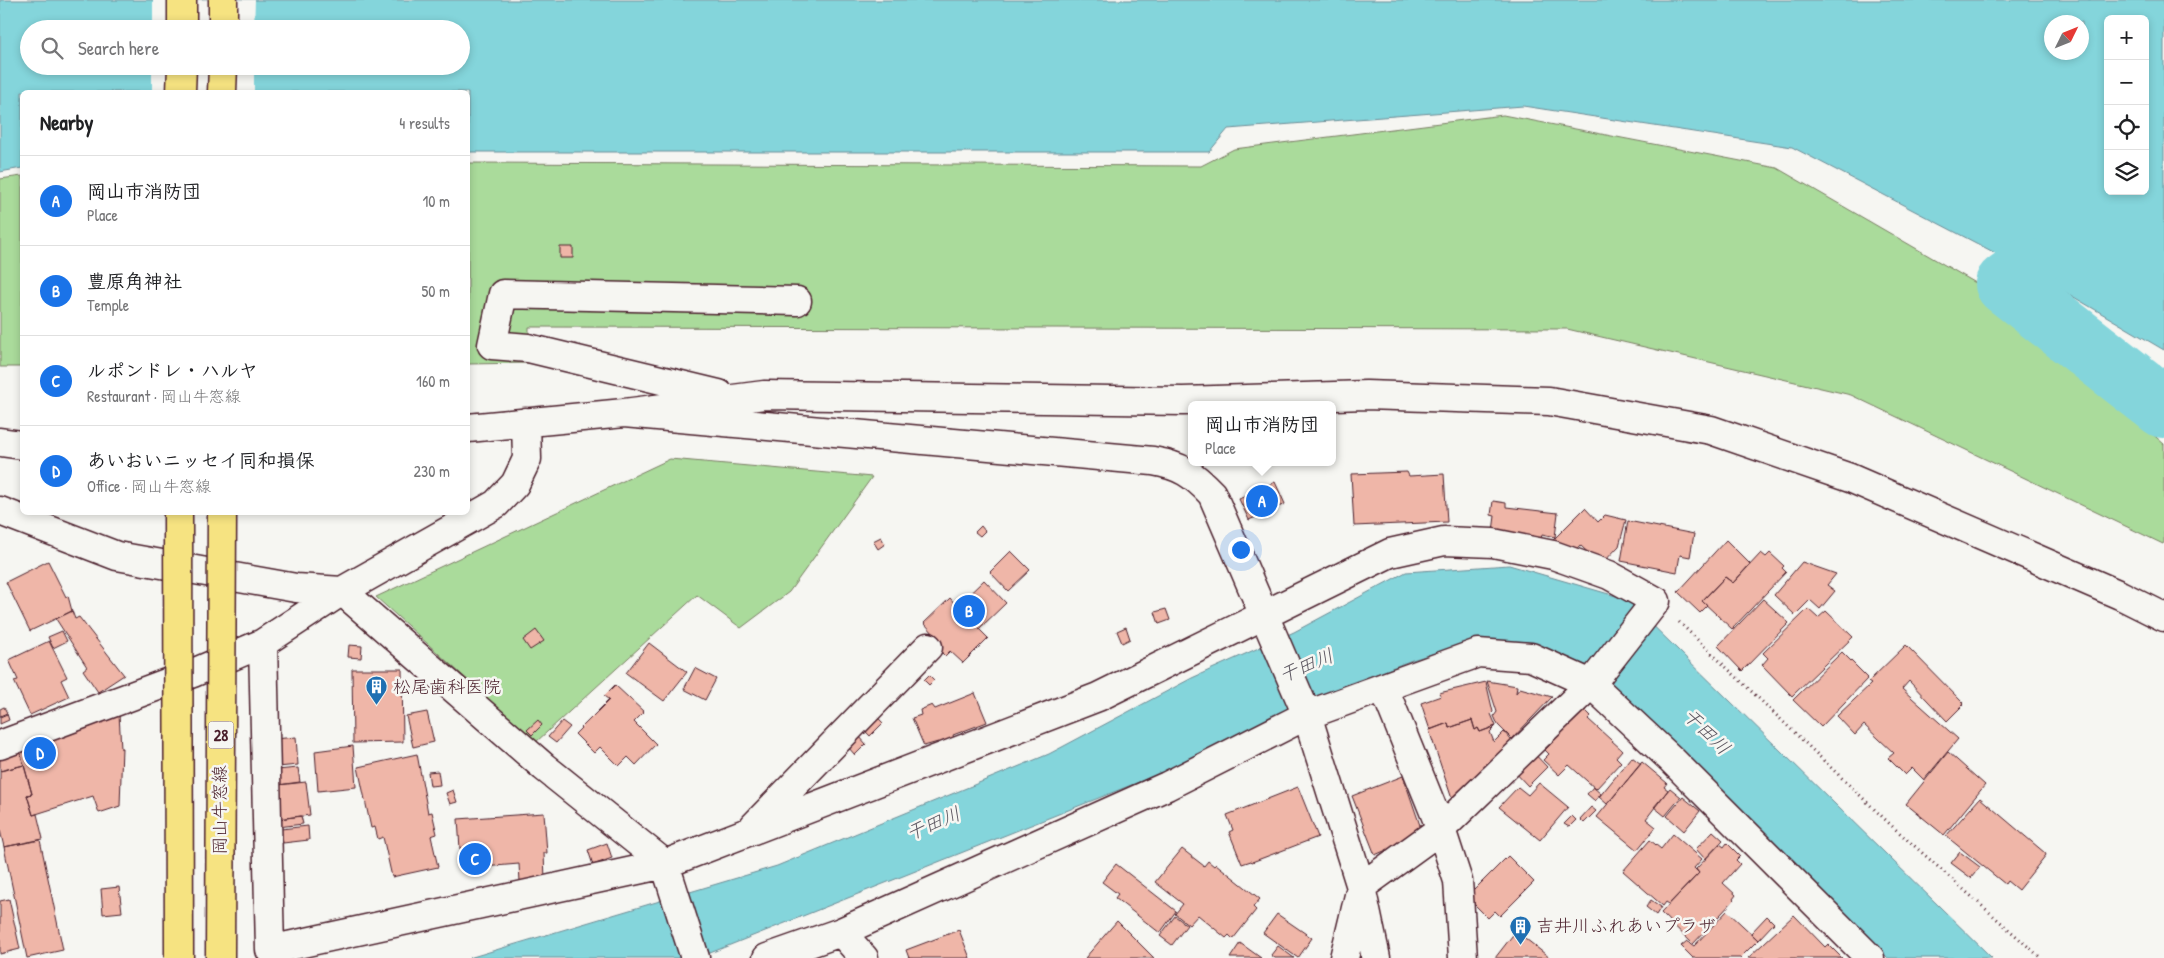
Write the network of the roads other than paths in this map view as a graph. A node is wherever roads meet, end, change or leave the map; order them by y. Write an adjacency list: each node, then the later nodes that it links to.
1 (182, 0): 3 (main road)
2 (223, 0): 4 (main road)
3 (182, 20)
4 (223, 20)
5 (182, 75): 7 (main road)
6 (223, 75): 8 (main road)
7 (181, 90)
8 (222, 90)
9 (797, 301): 10 (street)
10 (735, 398): 11 (street); 20 (street)
11 (624, 413): 12 (street); 21 (street)
12 (526, 422): 13 (street); 19 (street)
13 (470, 428)
14 (0, 442): 15 (street)
15 (20, 445)
16 (0, 511): 19 (street)
17 (178, 515): 33 (main road, bridge)
18 (222, 515): 34 (main road, 岡山牛窓線 / 28, bridge)
19 (342, 591): 22 (street); 30 (street)
20 (2164, 617)
21 (1270, 628): 24 (street); 26 (street); 29 (street)
22 (263, 644): 27 (street); 30 (street)
23 (928, 647): 29 (street)
24 (1595, 678): 25 (street); 28 (street); 41 (street)
25 (1384, 688): 26 (street); 28 (street)
26 (1304, 707): 31 (street); 32 (street)
27 (0, 745)
28 (1441, 829): 31 (street); 40 (street)
29 (748, 832): 30 (street)
30 (668, 871): 35 (street)
31 (1361, 887): 38 (street); 39 (street)
32 (842, 932): 36 (street); 37 (street)
33 (179, 958)
34 (220, 958)
35 (695, 958)
36 (767, 958)
37 (864, 958)
38 (1344, 958)
39 (1376, 958)
40 (1463, 958)
41 (1870, 958)

